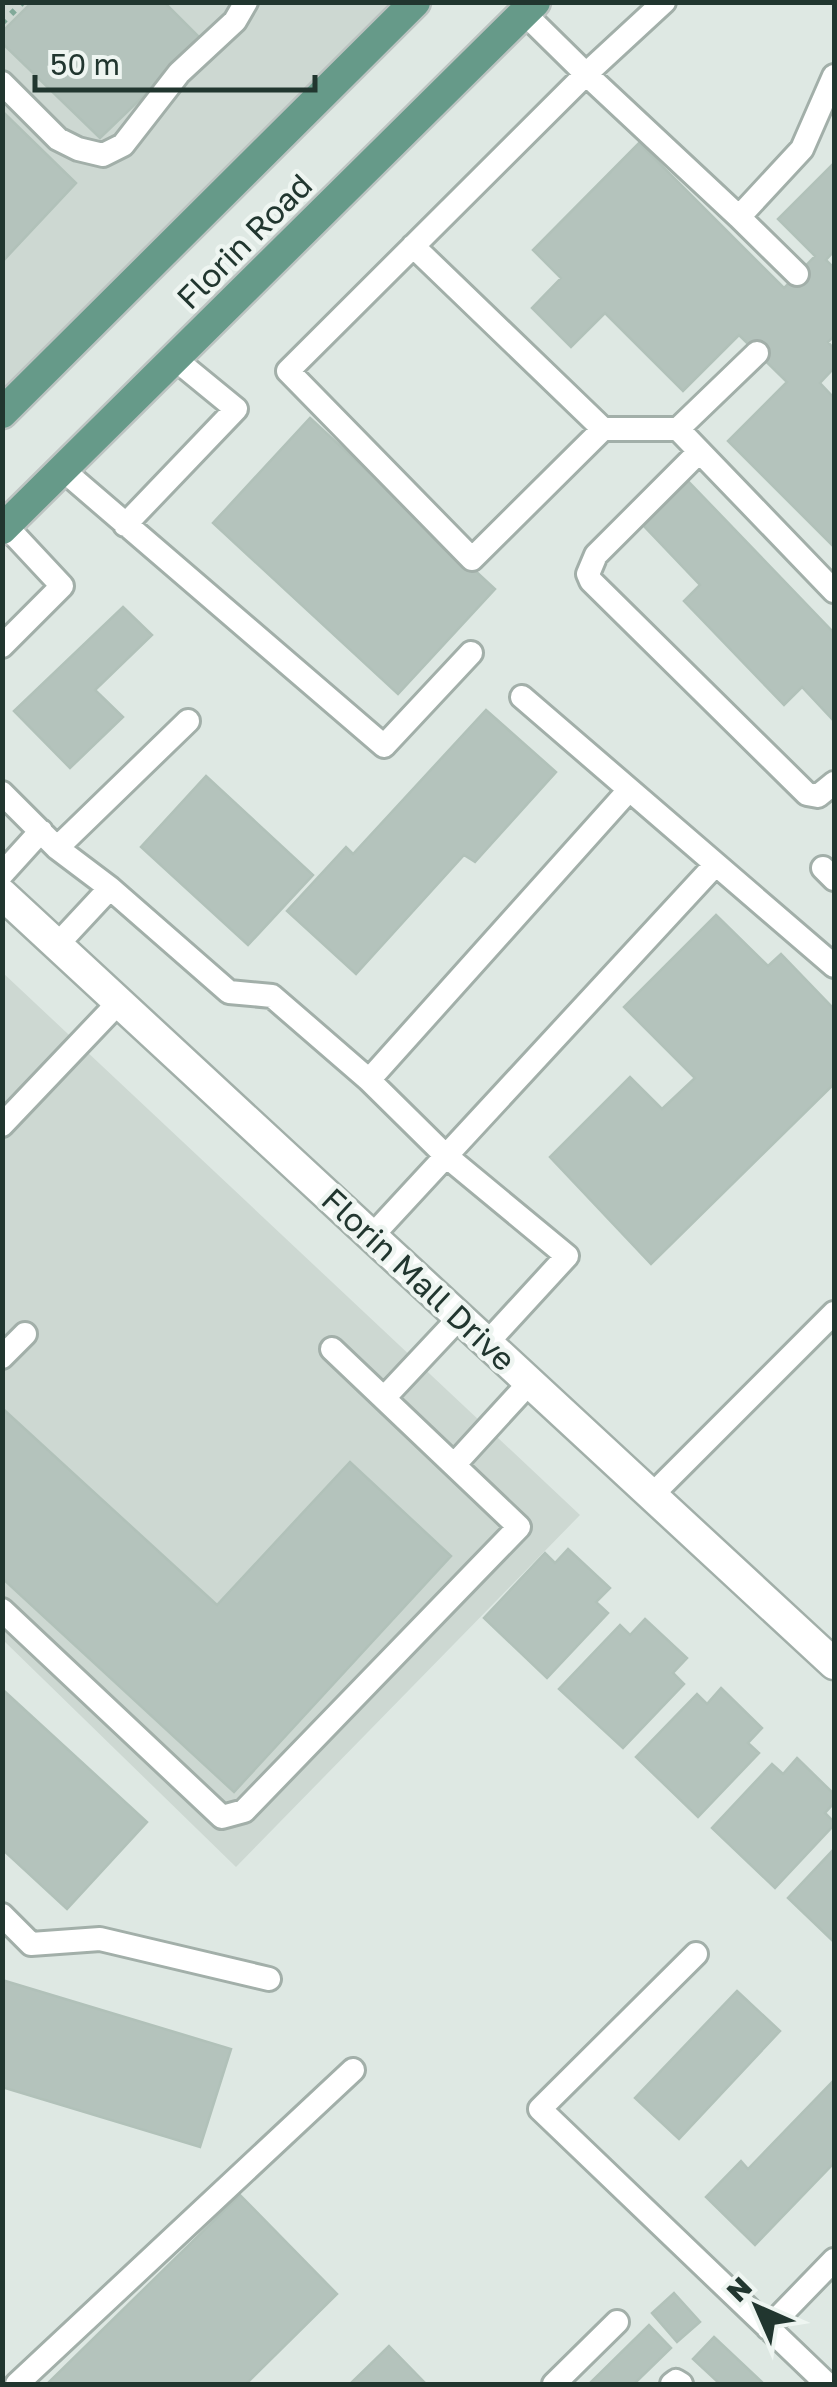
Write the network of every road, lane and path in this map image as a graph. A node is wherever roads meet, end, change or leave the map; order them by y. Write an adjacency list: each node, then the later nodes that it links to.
1 (23, 2): 6 (path)
2 (246, 2): 9 (lane)
3 (415, 2): 15 (main road, Florin Road)
4 (664, 2): 7 (lane)
5 (530, 8): 7 (lane); 14 (main road, Florin Road)
6 (2, 23)
7 (586, 74): 10 (lane); 11 (lane)
8 (834, 76): 10 (lane)
9 (2, 83)
10 (739, 218): 12 (lane)
11 (413, 246): 16 (lane); 16 (lane)
12 (797, 274)
13 (757, 353): 17 (lane)
14 (175, 359): 19 (main road, Florin Road); 20 (lane)
15 (2, 413)
16 (603, 429): 17 (lane)
17 (678, 429): 18 (lane)
18 (699, 452): 22 (lane); 27 (lane)
19 (63, 470): 20 (lane); 21 (main road, Florin Road)
20 (125, 525): 24 (lane)
21 (4, 528): 23 (lane)
22 (834, 591)
23 (2, 646)
24 (471, 653)
25 (522, 697): 28 (lane)
26 (188, 721): 30 (lane)
27 (834, 783)
28 (629, 790): 31 (lane); 38 (lane)
29 (2, 793): 30 (lane)
30 (49, 839): 32 (lane); 33 (lane)
31 (715, 865): 36 (lane); 40 (lane)
32 (2, 874)
33 (110, 888): 35 (lane); 38 (lane)
34 (2, 894): 35 (street, Florin Mall Drive)
35 (58, 945): 37 (street, Florin Mall Drive)
36 (834, 966)
37 (119, 1002): 39 (lane); 41 (street, Florin Mall Drive)
38 (369, 1080): 40 (lane)
39 (2, 1125)
40 (446, 1155): 41 (lane); 45 (lane)
41 (372, 1236): 43 (street, Florin Mall Drive)
42 (834, 1313): 51 (lane)
43 (460, 1317): 45 (street, Florin Mall Drive); 49 (lane)
44 (25, 1334): 47 (lane)
45 (488, 1342): 48 (street, Florin Mall Drive)
46 (332, 1349): 49 (lane)
47 (2, 1357)
48 (530, 1382): 50 (lane); 51 (street, Florin Mall Drive)
49 (384, 1398): 50 (lane)
50 (454, 1465): 52 (lane)
51 (652, 1495): 53 (street, Florin Mall Drive)
52 (2, 1610)
53 (834, 1664)
54 (2, 1915): 56 (lane)
55 (696, 1954): 60 (lane)
56 (269, 1978)
57 (353, 2070): 61 (lane)
58 (834, 2260): 60 (lane)
59 (617, 2322): 62 (lane)
60 (768, 2328): 65 (lane)
61 (17, 2384)
62 (554, 2384)
63 (672, 2384): 64 (lane)
64 (681, 2384)
65 (827, 2384)

